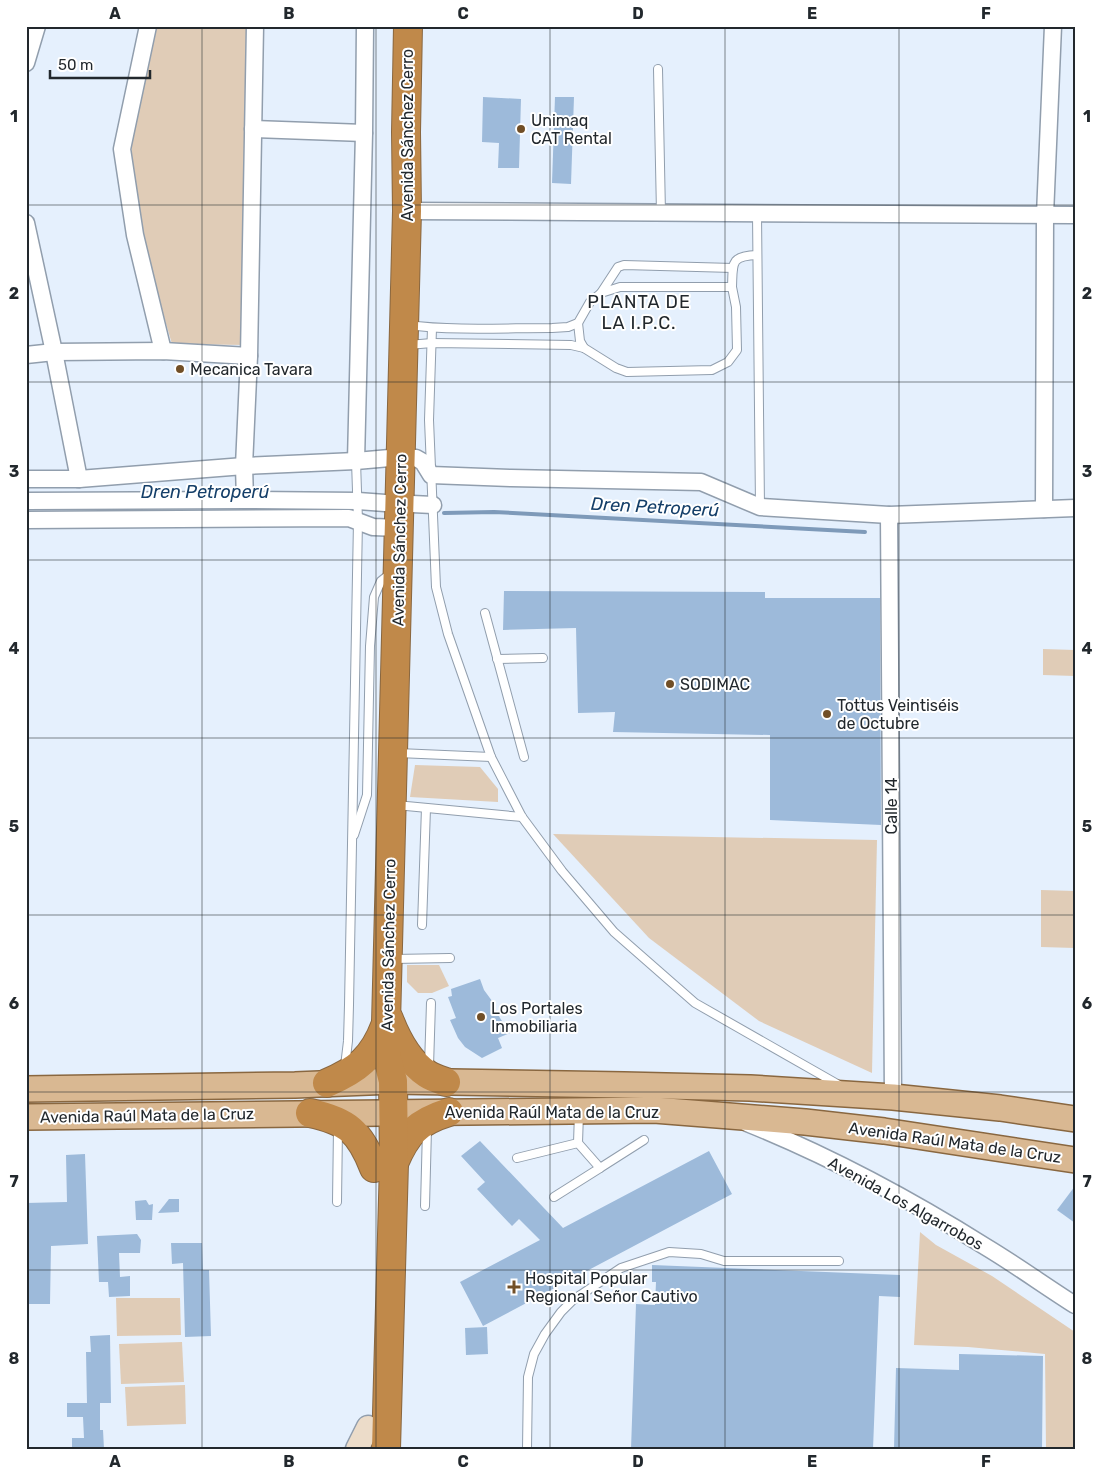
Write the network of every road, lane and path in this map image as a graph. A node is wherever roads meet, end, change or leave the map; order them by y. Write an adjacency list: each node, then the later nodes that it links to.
1 (36, 26): 7 (street)
2 (148, 26): 26 (street)
3 (255, 26): 9 (street)
4 (365, 26): 10 (street)
5 (408, 26): 11 (highway, Avenida Sánchez Cerro)
6 (1053, 26): 14 (street)
7 (26, 63)
8 (658, 69): 12 (lane)
9 (253, 129): 10 (street); 29 (street)
10 (364, 133): 31 (street)
11 (407, 211): 12 (street); 23 (highway, Avenida Sánchez Cerro)
12 (661, 213): 13 (street)
13 (757, 214): 14 (street); 17 (lane)
14 (1045, 215): 15 (street); 44 (street)
15 (1075, 215)
16 (26, 223): 27 (street)
17 (757, 255): 18 (lane); 42 (lane)
18 (733, 268): 19 (lane); 20 (lane)
19 (732, 287): 20 (lane); 25 (lane)
20 (601, 293): 21 (lane)
21 (578, 323): 22 (lane); 25 (lane)
22 (432, 328): 23 (lane); 24 (lane)
23 (404, 335): 24 (lane); 30 (highway, Avenida Sánchez Cerro)
24 (432, 343): 25 (lane); 33 (lane)
25 (584, 348)
26 (163, 351): 27 (street); 29 (street)
27 (54, 352): 28 (street); 35 (street)
28 (26, 355)
29 (249, 356): 32 (street)
30 (401, 457): 31 (street); 33 (street); 48 (highway, Avenida Sánchez Cerro)
31 (356, 461): 32 (street); 38 (lane)
32 (244, 466): 35 (street); 37 (street)
33 (431, 474): 41 (lane); 42 (street)
34 (26, 479): 35 (street)
35 (79, 479)
36 (26, 500): 37 (street)
37 (245, 500): 38 (street)
38 (358, 502): 39 (street); 47 (lane)
39 (385, 503)
40 (412, 504): 41 (street)
41 (433, 505): 55 (lane)
42 (760, 507): 45 (street)
43 (1075, 508): 44 (street)
44 (1044, 509): 45 (street)
45 (888, 515): 71 (street, Calle 14)
46 (26, 520): 47 (street)
47 (358, 521): 48 (street); 59 (lane)
48 (399, 528): 49 (highway, Avenida Sánchez Cerro)
49 (398, 570): 53 (highway, Avenida Sánchez Cerro); 59 (lane)
50 (485, 613): 51 (lane)
51 (497, 658): 52 (lane); 54 (lane)
52 (543, 658)
53 (393, 753): 55 (lane); 56 (highway, Avenida Sánchez Cerro)
54 (524, 756)
55 (491, 757): 58 (lane)
56 (392, 805): 57 (lane); 62 (highway, Avenida Sánchez Cerro)
57 (426, 808): 58 (lane); 60 (lane)
58 (522, 816): 70 (lane)
59 (352, 843): 66 (lane)
60 (422, 925)
61 (450, 958): 62 (lane)
62 (388, 960): 64 (highway, Avenida Sánchez Cerro)
63 (431, 1003): 65 (lane)
64 (386, 1017): 65 (highway); 66 (highway); 67 (highway, Avenida Sánchez Cerro)
65 (437, 1078): 67 (main road, Avenida Raúl Mata de la Cruz); 68 (main road, Avenida Raúl Mata de la Cruz)
66 (336, 1079): 67 (main road, Avenida Raúl Mata de la Cruz); 69 (main road, Avenida Raúl Mata de la Cruz)
67 (384, 1082): 73 (highway, Avenida Sánchez Cerro)
68 (583, 1084): 70 (main road, Avenida Raúl Mata de la Cruz); 72 (main road)
69 (26, 1089)
70 (856, 1095): 71 (main road, Avenida Raúl Mata de la Cruz)
71 (893, 1097): 78 (main road, Avenida Raúl Mata de la Cruz)
72 (568, 1111): 75 (main road, Avenida Raúl Mata de la Cruz); 76 (main road, Avenida Raúl Mata de la Cruz); 81 (lane)
73 (384, 1112): 74 (main road, Avenida Raúl Mata de la Cruz); 75 (main road, Avenida Raúl Mata de la Cruz); 84 (highway, Avenida Sánchez Cerro)
74 (310, 1114): 77 (main road, Avenida Raúl Mata de la Cruz); 79 (highway)
75 (438, 1116): 84 (highway); 88 (lane)
76 (729, 1116): 83 (main road, Avenida Raúl Mata de la Cruz); 90 (street, Avenida Los Algarrobos)
77 (26, 1117)
78 (1074, 1117)
79 (338, 1121): 84 (highway); 87 (lane)
80 (644, 1140): 85 (lane)
81 (578, 1143): 82 (lane); 85 (lane)
82 (516, 1158)
83 (1075, 1160)
84 (384, 1165): 91 (highway, Avenida Sánchez Cerro)
85 (600, 1168): 86 (lane)
86 (554, 1197)
87 (337, 1202)
88 (425, 1206)
89 (839, 1261): 92 (lane)
90 (1075, 1305)
91 (377, 1441)
92 (527, 1449)

